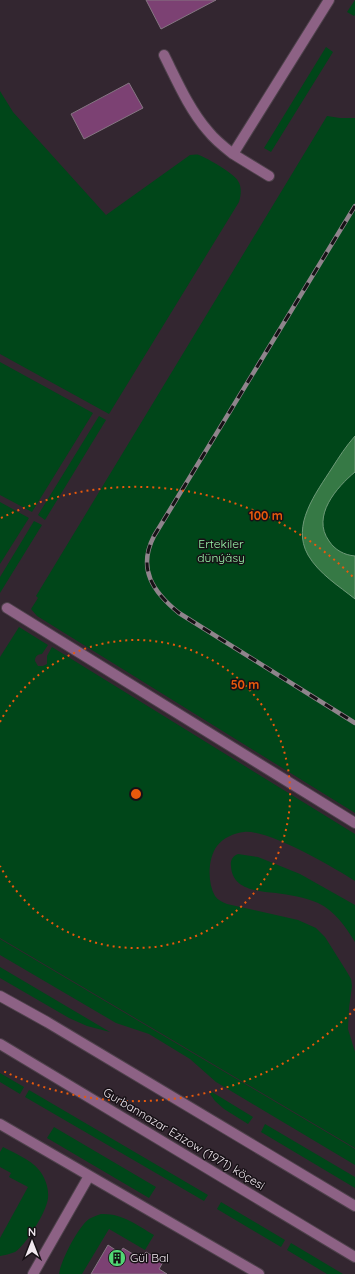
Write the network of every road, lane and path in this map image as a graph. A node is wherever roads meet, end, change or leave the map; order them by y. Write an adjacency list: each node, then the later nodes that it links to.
1 (329, 0): 3 (street)
2 (164, 55): 3 (street)
3 (233, 154): 4 (street)
4 (268, 176)
5 (7, 608): 6 (street)
6 (355, 823)
7 (0, 996): 11 (street)
8 (0, 1044): 12 (street, Gurbannazar Ezizow (1971) köçesi)
9 (0, 1124): 10 (street)
10 (89, 1176): 13 (street); 14 (street)
11 (355, 1206)
12 (355, 1257)
13 (33, 1274)
14 (259, 1274)

